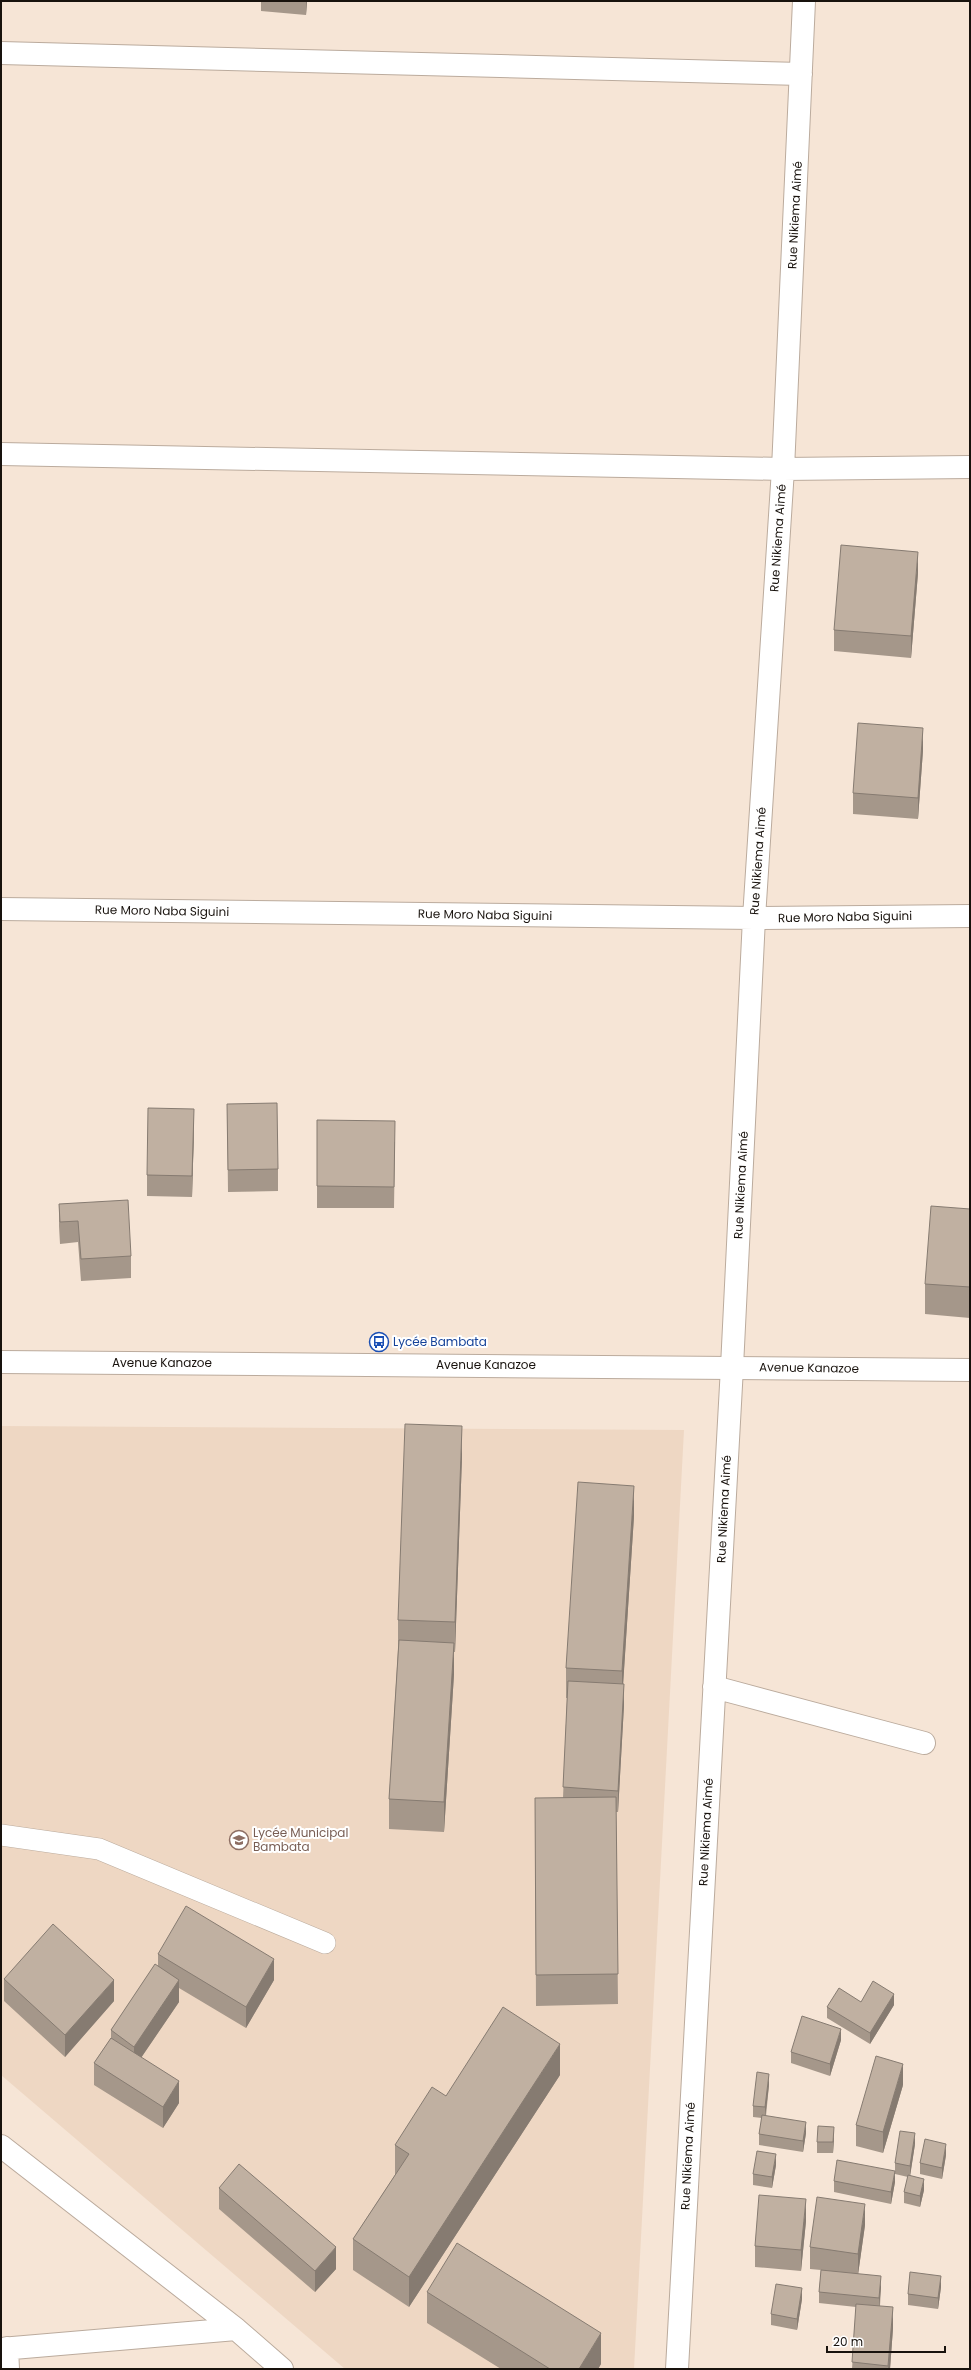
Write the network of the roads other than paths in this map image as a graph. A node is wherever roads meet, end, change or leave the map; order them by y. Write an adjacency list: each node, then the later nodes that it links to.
1 (804, 1): 3 (street, Rue Nikiema Aimé)
2 (1, 53): 3 (street)
3 (801, 74): 6 (street, Rue Nikiema Aimé)
4 (1, 454): 6 (street)
5 (970, 467): 6 (street)
6 (783, 469): 9 (street, Rue Nikiema Aimé)
7 (1, 909): 9 (street, Rue Moro Naba Siguini)
8 (970, 916): 9 (street, Rue Moro Naba Siguini)
9 (754, 918): 11 (street, Rue Nikiema Aimé)
10 (1, 1362): 11 (street, Avenue Kanazoe)
11 (732, 1367): 12 (street, Avenue Kanazoe); 13 (street, Rue Nikiema Aimé)
12 (970, 1370)
13 (714, 1688): 14 (street); 21 (street, Rue Nikiema Aimé)
14 (924, 1743)
15 (1, 1835): 16 (lane)
16 (325, 1943)
17 (1, 2146): 18 (street)
18 (236, 2329): 19 (street); 20 (street)
19 (5, 2355)
20 (282, 2369)
21 (676, 2369)

